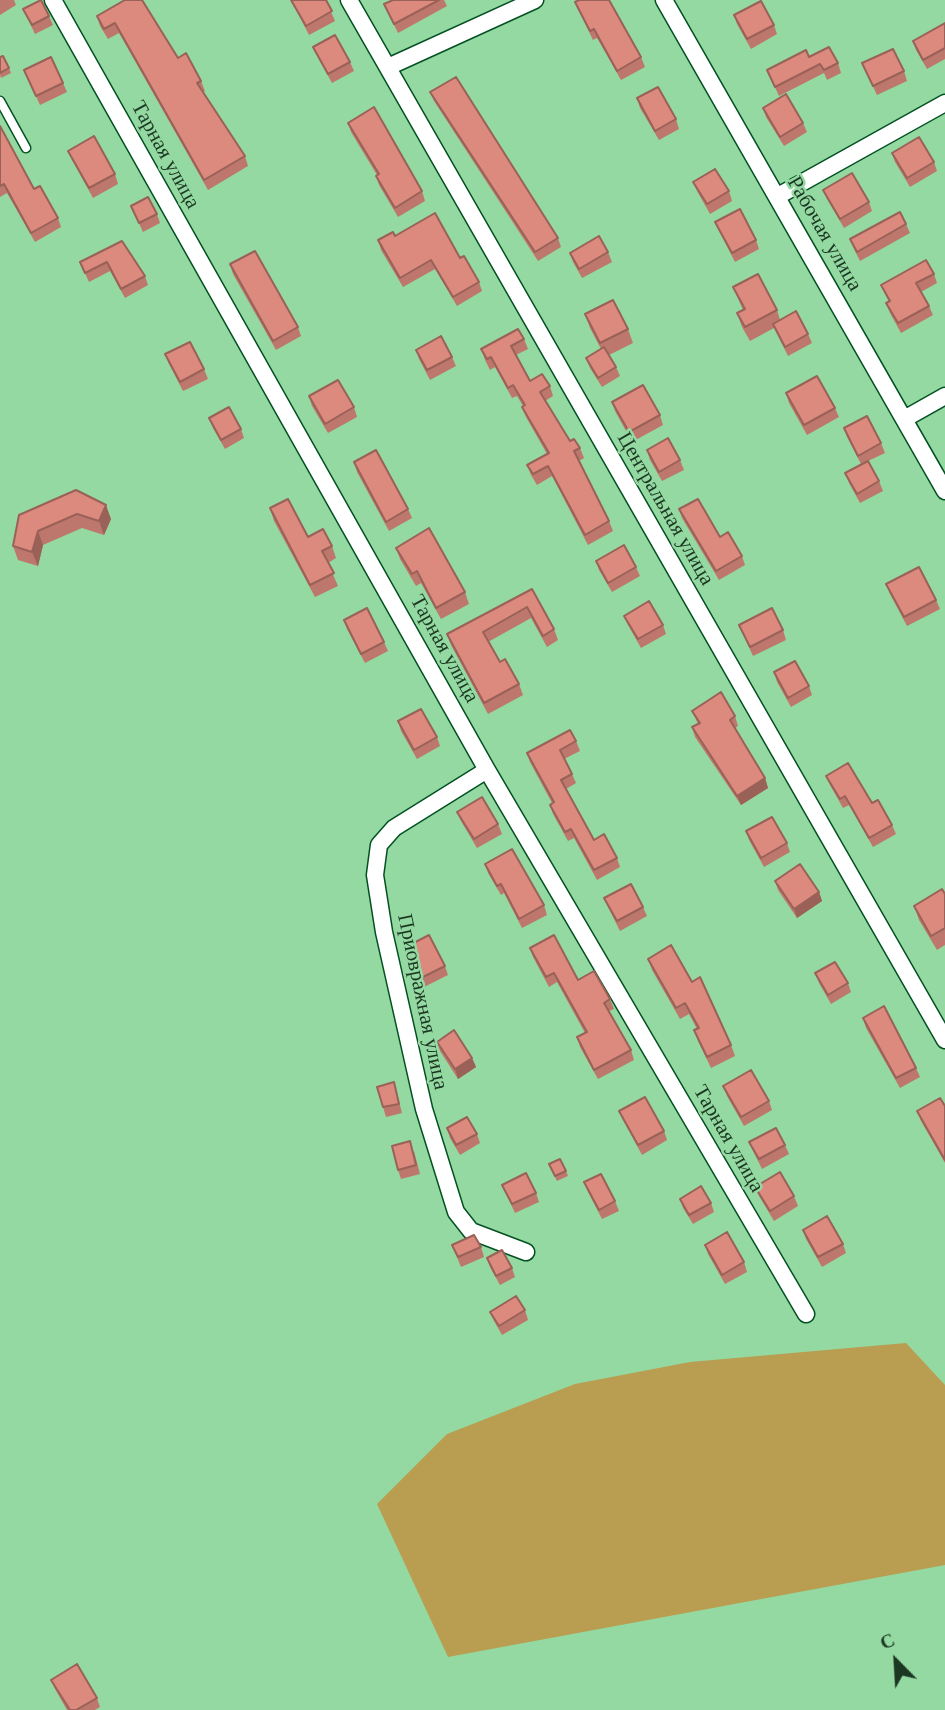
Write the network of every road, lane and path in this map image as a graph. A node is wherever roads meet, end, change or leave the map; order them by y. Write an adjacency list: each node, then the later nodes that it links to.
1 (53, 0): 13 (street, Тарная улица)
2 (349, 0): 5 (street, Центральная улица)
3 (535, 0): 5 (street)
4 (664, 0): 9 (street, Рабочая улица)
5 (388, 67): 14 (street, Центральная улица)
6 (0, 101): 8 (lane)
7 (945, 103): 9 (street)
8 (26, 148)
9 (778, 196): 11 (street, Рабочая улица)
10 (945, 397): 11 (street)
11 (906, 418): 12 (street, Рабочая улица)
12 (945, 491)
13 (487, 770): 15 (street, Приовражная улица); 16 (street, Тарная улица)
14 (945, 1040)
15 (526, 1252)
16 (806, 1314)

